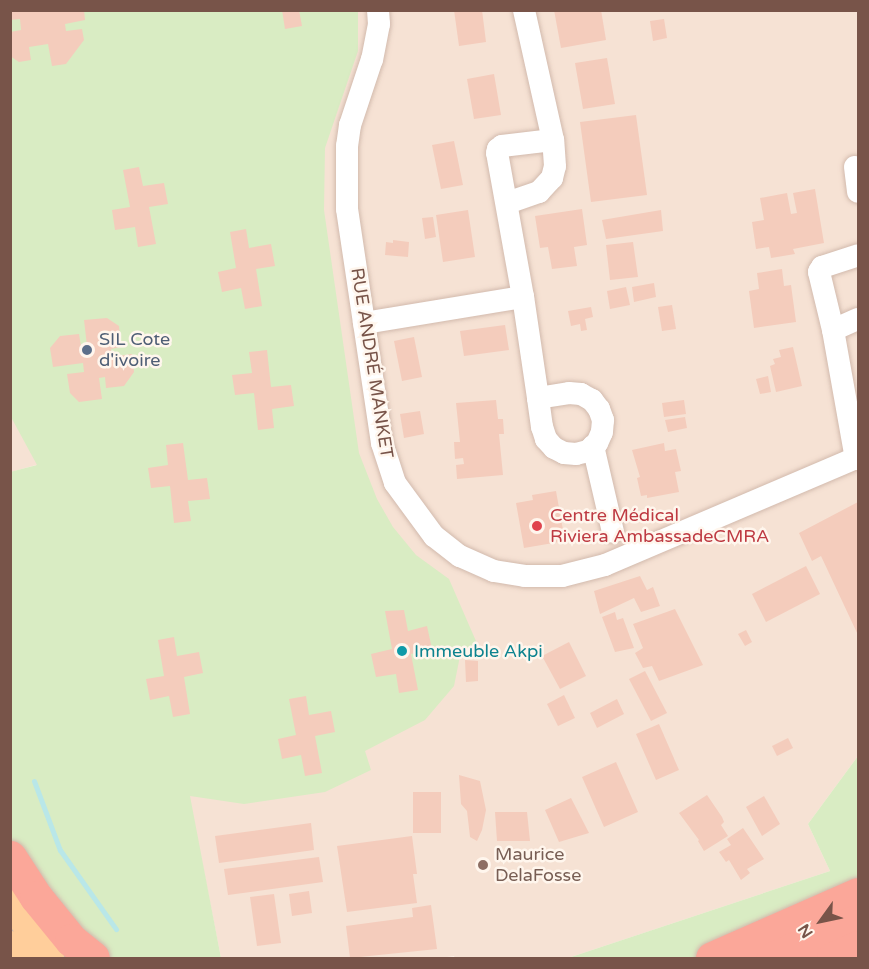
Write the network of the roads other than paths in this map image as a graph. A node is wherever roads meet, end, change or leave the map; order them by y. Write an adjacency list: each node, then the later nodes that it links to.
1 (378, 10): 10 (street, RUE ANDRÉ MANKET)
2 (524, 10): 3 (street)
3 (553, 140): 6 (street); 6 (street)
4 (855, 167): 5 (street)
5 (858, 192)
6 (507, 202): 8 (street)
7 (858, 255): 11 (street)
8 (523, 297): 10 (street); 12 (street)
9 (858, 319): 11 (street)
10 (364, 323): 14 (street, RUE ANDRÉ MANKET)
11 (833, 330): 14 (street)
12 (538, 398): 13 (street); 13 (street)
13 (593, 446): 15 (street)
14 (857, 458)
15 (613, 532)
16 (10, 857): 24 (highway)
17 (858, 894): 25 (highway)
18 (10, 902): 23 (main road)
19 (858, 920): 26 (highway)
20 (10, 945): 22 (main road)
21 (858, 947): 27 (highway)
22 (20, 958)
23 (50, 958)
24 (93, 958)
25 (712, 958)
26 (773, 958)
27 (833, 958)

